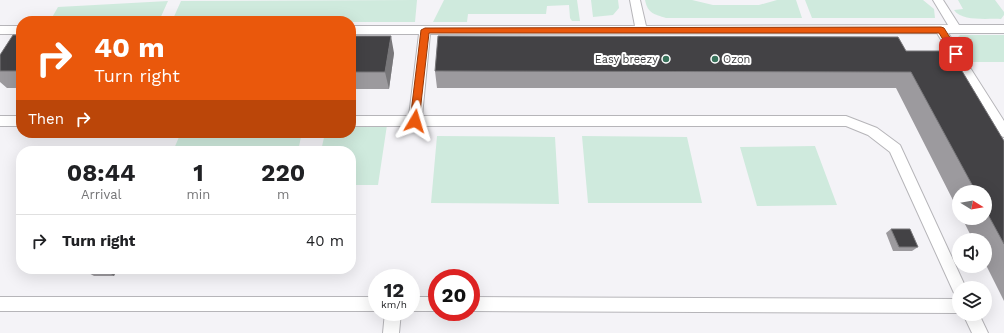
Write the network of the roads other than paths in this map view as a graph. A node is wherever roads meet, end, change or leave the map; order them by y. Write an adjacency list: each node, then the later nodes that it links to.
1 (635, 0): 8 (lane)
2 (938, 0): 10 (lane)
3 (1004, 29): 10 (lane)
4 (0, 30): 5 (lane)
5 (16, 30)
6 (356, 30): 7 (lane)
7 (425, 30): 8 (lane); 14 (lane)
8 (641, 30): 9 (lane)
9 (941, 30): 10 (lane); 15 (lane)
10 (956, 30)
11 (0, 121): 12 (lane)
12 (16, 121)
13 (356, 121): 14 (lane)
14 (415, 121): 16 (lane)
15 (1004, 132)
16 (956, 281)
17 (0, 304): 18 (lane)
18 (368, 304)
19 (480, 304): 20 (lane)
20 (952, 306)
21 (392, 321): 23 (lane)
22 (974, 321): 24 (lane)
23 (391, 333)
24 (980, 333)

